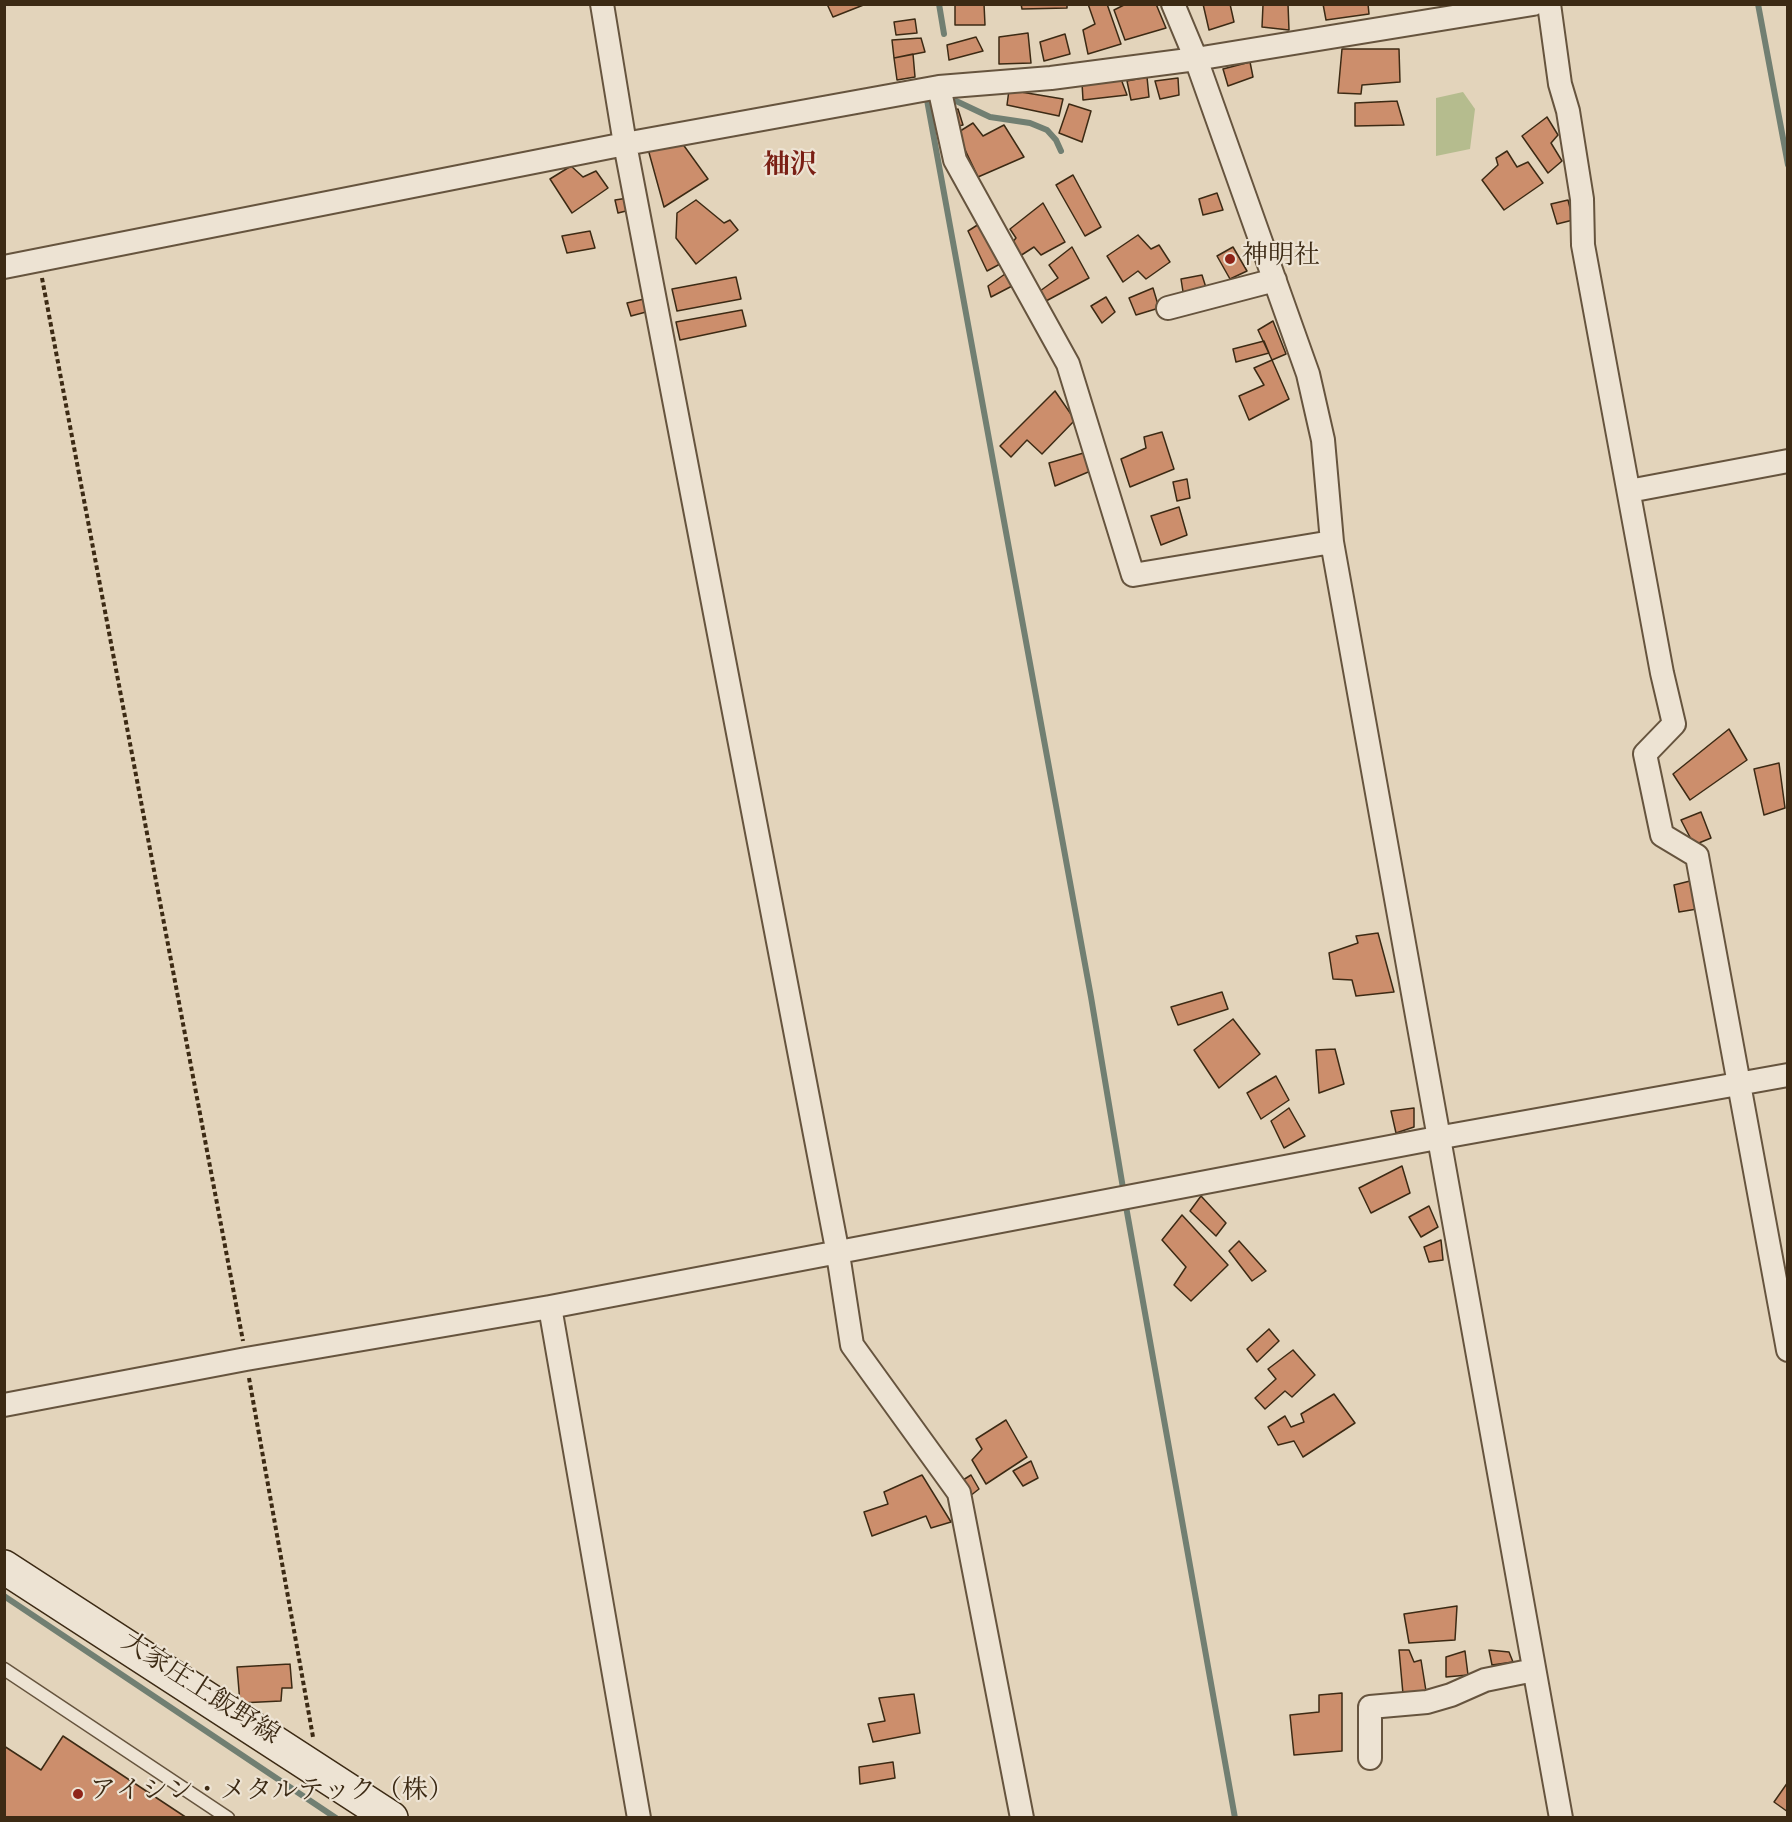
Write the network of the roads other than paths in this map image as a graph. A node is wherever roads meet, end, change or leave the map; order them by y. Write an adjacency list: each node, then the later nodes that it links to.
1 (602, 4): 8 (street)
2 (1173, 4): 6 (street)
3 (1533, 4): 5 (street)
4 (1549, 4): 13 (street)
5 (1395, 15): 6 (street)
6 (1196, 59): 7 (street); 10 (street)
7 (939, 87): 8 (street); 14 (street)
8 (625, 144): 9 (street); 18 (street)
9 (4, 267)
10 (1275, 280): 11 (street); 14 (street)
11 (1168, 308)
12 (1788, 461): 13 (street)
13 (1629, 491): 16 (street)
14 (1332, 543): 17 (street)
15 (1788, 1075): 16 (street)
16 (1738, 1083): 17 (street); 20 (street)
17 (1437, 1138): 18 (street); 24 (street)
18 (838, 1254): 19 (street); 29 (street)
19 (550, 1307): 21 (street); 28 (street)
20 (1788, 1350)
21 (4, 1405)
22 (4, 1567): 27 (main road, 大家庄上飯野線)
23 (4, 1669): 26 (lane)
24 (1534, 1670): 25 (street); 30 (street)
25 (1370, 1758)
26 (228, 1818)
27 (391, 1818)
28 (639, 1818)
29 (1022, 1818)
30 (1561, 1818)

